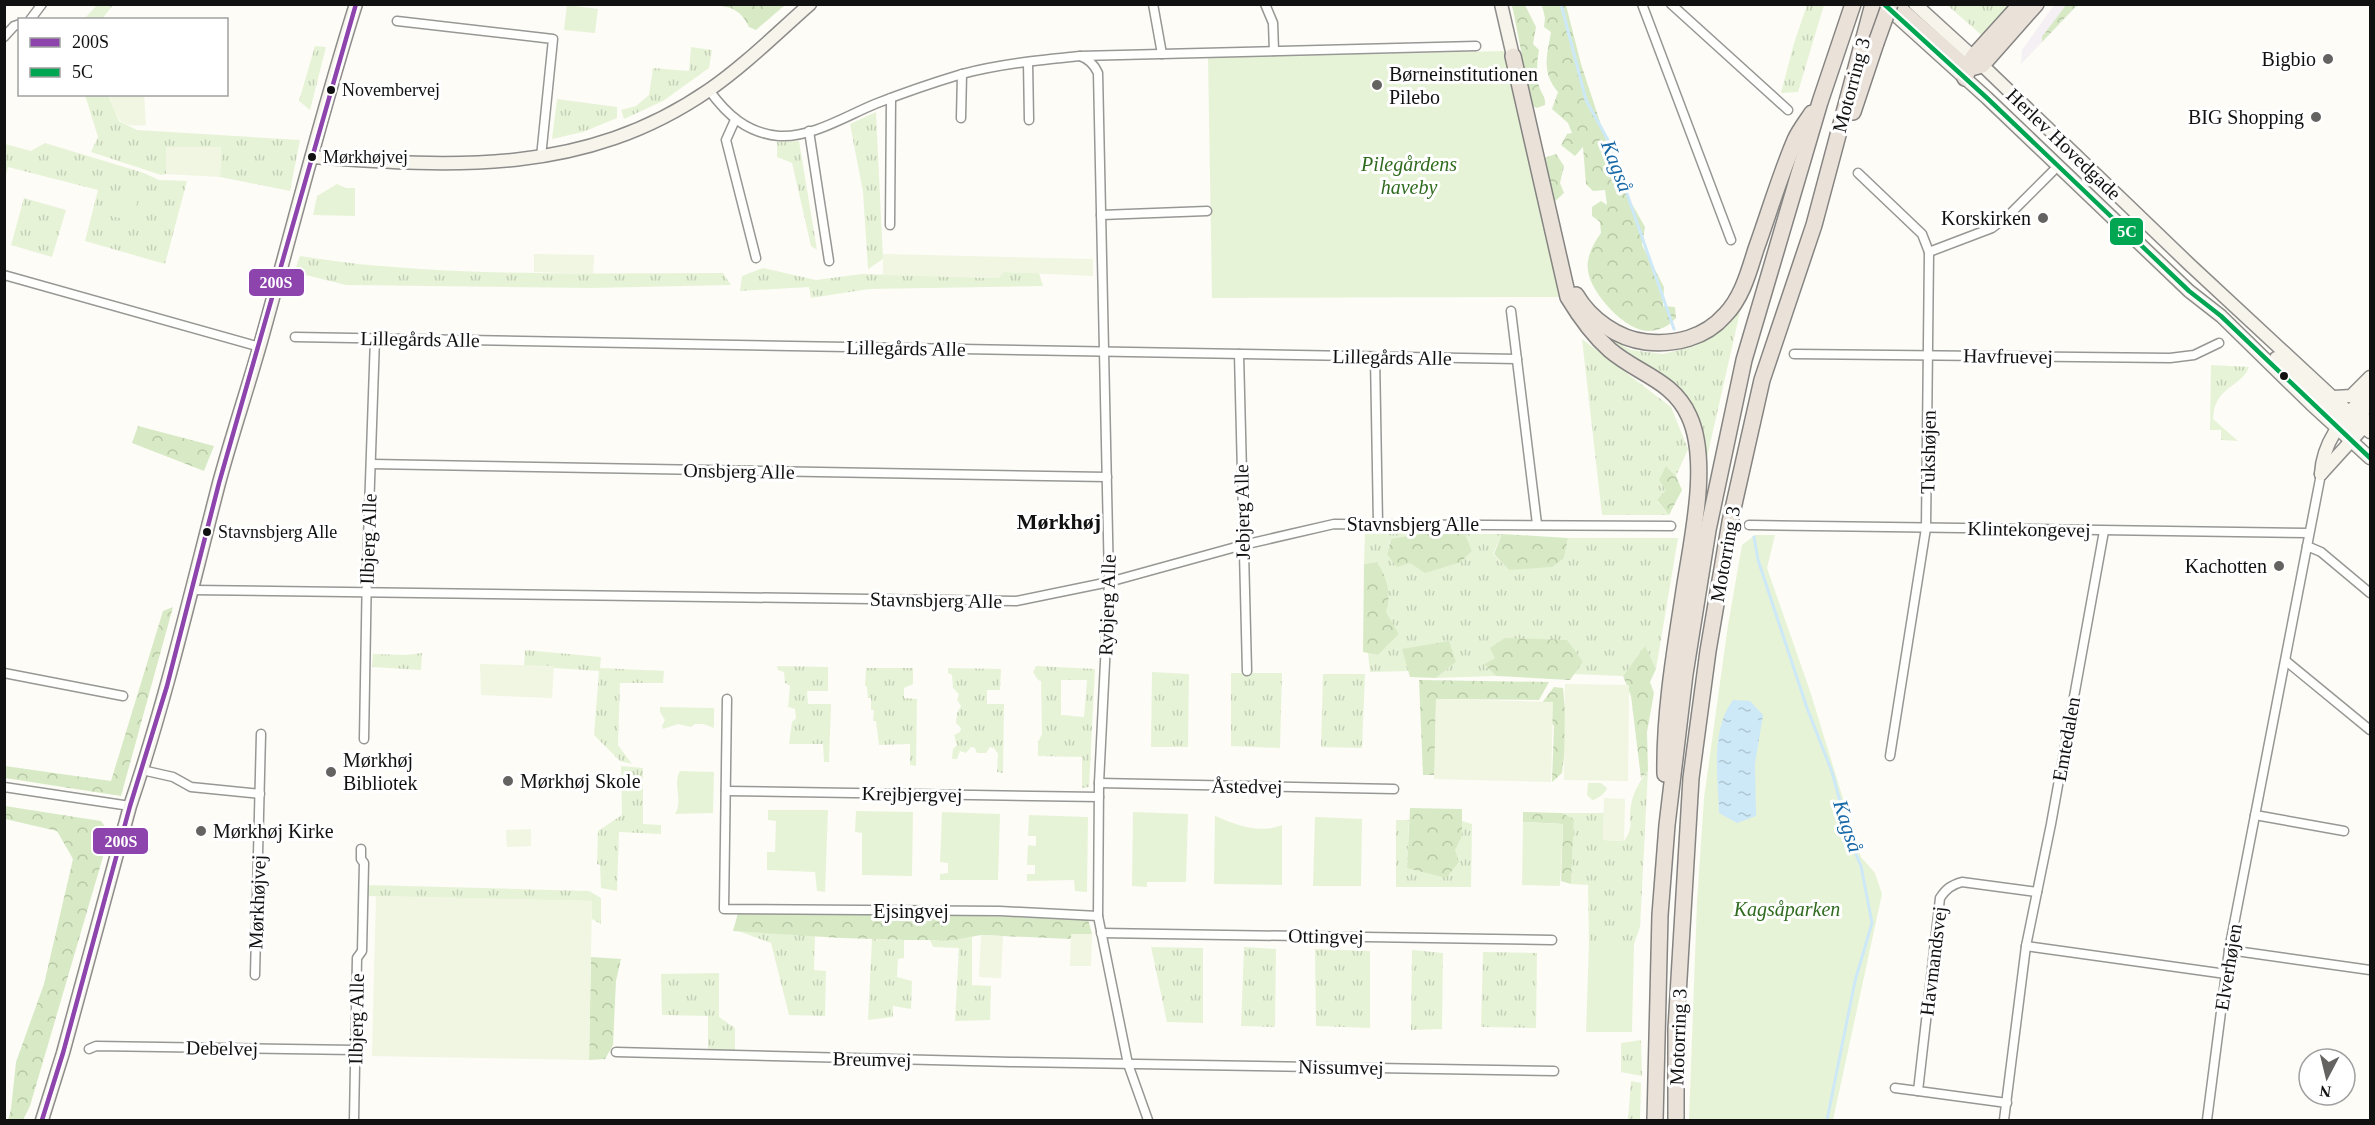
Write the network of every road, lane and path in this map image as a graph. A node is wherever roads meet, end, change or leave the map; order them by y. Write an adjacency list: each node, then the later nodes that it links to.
1 (42, 4): 16 (street)
2 (356, 4): 36 (street)
3 (810, 4): 28 (street)
4 (1153, 4): 22 (street)
5 (1265, 4): 21 (street)
6 (1501, 4): 24 (street)
7 (1642, 4): 44 (street)
8 (1671, 4): 31 (street)
9 (1852, 4): 30 (highway, Motorring 3)
10 (1873, 4): 43 (highway, Motorring 3)
11 (1883, 4): 26 (street, Herlev Hovedgade)
12 (1892, 4): 26 (highway); 43 (highway, bridge)
13 (1915, 4): 26 (street, Herlev Hovedgade)
14 (2021, 4): 26 (highway)
15 (2036, 4): 26 (highway)
16 (32, 18)
17 (398, 21): 37 (street)
18 (18, 25): 19 (street)
19 (4, 37)
20 (1476, 46): 21 (street)
21 (1274, 51): 22 (street)
22 (1162, 54): 23 (street)
23 (1080, 56): 25 (street); 41 (street, Rybjerg Alle)
24 (1513, 56): 49 (highway)
25 (1028, 62): 27 (street); 34 (street)
26 (1972, 67): 38 (street, Herlev Hovedgade); 63 (street, Herlev Hovedgade)
27 (962, 74): 29 (street); 32 (street)
28 (709, 90): 33 (street); 37 (street)
29 (891, 98): 35 (street); 42 (street)
30 (1820, 102): 49 (highway); 101 (highway, Motorring 3)
31 (1788, 110)
32 (960, 118)
33 (735, 120): 35 (street); 46 (street)
34 (1029, 120)
35 (809, 131): 47 (street)
36 (312, 157): 37 (street); 54 (street)
37 (541, 157)
38 (2058, 166): 45 (street); 65 (street, Herlev Hovedgade)
39 (1858, 173): 45 (street)
40 (1207, 211): 41 (street)
41 (1101, 214): 55 (street, Rybjerg Alle)
42 (891, 225)
43 (1814, 225): 125 (highway, Motorring 3)
44 (1731, 240)
45 (1929, 252): 58 (street, Tukshøjen)
46 (756, 258)
47 (829, 261)
48 (4, 275): 54 (street)
49 (1565, 277): 101 (highway)
50 (1511, 311): 60 (street)
51 (295, 337): 52 (street, Lillegårds Alle)
52 (375, 338): 55 (street, Lillegårds Alle); 67 (street, Ilbjerg Alle)
53 (2219, 343): 58 (street, Havfruevej)
54 (260, 347): 80 (street)
55 (1104, 352): 56 (street, Lillegårds Alle); 69 (street, Rybjerg Alle)
56 (1239, 354): 59 (street, Lillegårds Alle); 77 (street, Jebjerg Alle)
57 (1794, 354): 58 (street, Havfruevej)
58 (1929, 356): 74 (street, Tukshøjen)
59 (1375, 357): 60 (street, Lillegårds Alle); 70 (street)
60 (1517, 359): 71 (street)
61 (2370, 377): 63 (street)
62 (2370, 389): 65 (street)
63 (2334, 397): 65 (street, Herlev Hovedgade)
64 (2370, 403): 65 (street)
65 (2355, 431): 66 (street, Herlev Hovedgade); 68 (street); 68 (street, Elverhøjen)
66 (2370, 458)
67 (371, 464): 69 (street, Onsbjerg Alle); 81 (street, Ilbjerg Alle)
68 (2323, 472): 76 (street, Elverhøjen)
69 (1107, 477): 79 (street, Rybjerg Alle)
70 (1378, 524): 71 (street, Stavnsbjerg Alle); 77 (street, Stavnsbjerg Alle)
71 (1537, 524): 73 (street, Stavnsbjerg Alle)
72 (1749, 525): 74 (street, Klintekongevej)
73 (1671, 526)
74 (1926, 528): 75 (street, Klintekongevej); 91 (street, Tukshøjen)
75 (2104, 531): 76 (street, Klintekongevej); 104 (street, Emtedalen)
76 (2309, 533): 78 (street, Elverhøjen)
77 (1243, 545): 79 (street, Stavnsbjerg Alle); 84 (street, Jebjerg Alle)
78 (2307, 546): 82 (street); 83 (street, Elverhøjen)
79 (1109, 582): 81 (street, Stavnsbjerg Alle); 93 (street, Rybjerg Alle)
80 (192, 590): 81 (street, Stavnsbjerg Alle); 92 (street)
81 (366, 592): 90 (street, Ilbjerg Alle)
82 (2370, 593)
83 (2286, 661): 88 (street); 100 (street, Elverhøjen)
84 (1247, 671)
85 (4, 673): 86 (street)
86 (123, 696)
87 (727, 699): 96 (street)
88 (2370, 730)
89 (261, 734): 97 (street, Mørkhøjvej)
90 (364, 740)
91 (1890, 756)
92 (142, 770): 97 (street); 99 (street)
93 (1099, 783): 95 (street, Åstedvej); 98 (street, Rybjerg Alle)
94 (4, 787): 99 (street)
95 (1394, 789)
96 (726, 791): 98 (street, Krejbjergvej); 105 (street, Ejsingvej)
97 (260, 794): 112 (street, Mørkhøjvej)
98 (1099, 797): 105 (street, Rybjerg Alle)
99 (130, 806): 121 (street)
100 (2254, 815): 102 (street); 109 (street, Elverhøjen)
101 (1667, 825): 124 (highway, Motorring 3)
102 (2344, 831)
103 (361, 849): 114 (street, Ilbjerg Alle)
104 (2037, 892): 108 (street, Emtedalen); 119 (street, Havmandsvej)
105 (1098, 916): 106 (street, Rybjerg Alle)
106 (1101, 933): 107 (street, Ottingvej); 116 (street, Rybjerg Alle)
107 (1552, 940)
108 (2026, 946): 111 (street); 120 (street, Emtedalen)
109 (2229, 950): 110 (street); 111 (street, Elverhøjen)
110 (2370, 970)
111 (2226, 974): 127 (street, Elverhøjen)
112 (255, 975)
113 (88, 1049): 114 (street, Debelvej)
114 (355, 1050): 122 (street, Ilbjerg Alle)
115 (616, 1052): 116 (street, Breumvej)
116 (1128, 1064): 117 (street, Nissumvej); 123 (street, Rybjerg Alle)
117 (1554, 1071)
118 (1895, 1088): 119 (street)
119 (1917, 1091): 120 (street)
120 (2007, 1102): 126 (street, Emtedalen)
121 (42, 1120)
122 (354, 1120)
123 (1148, 1120)
124 (1655, 1120)
125 (1676, 1120)
126 (2004, 1120)
127 (2207, 1120)

